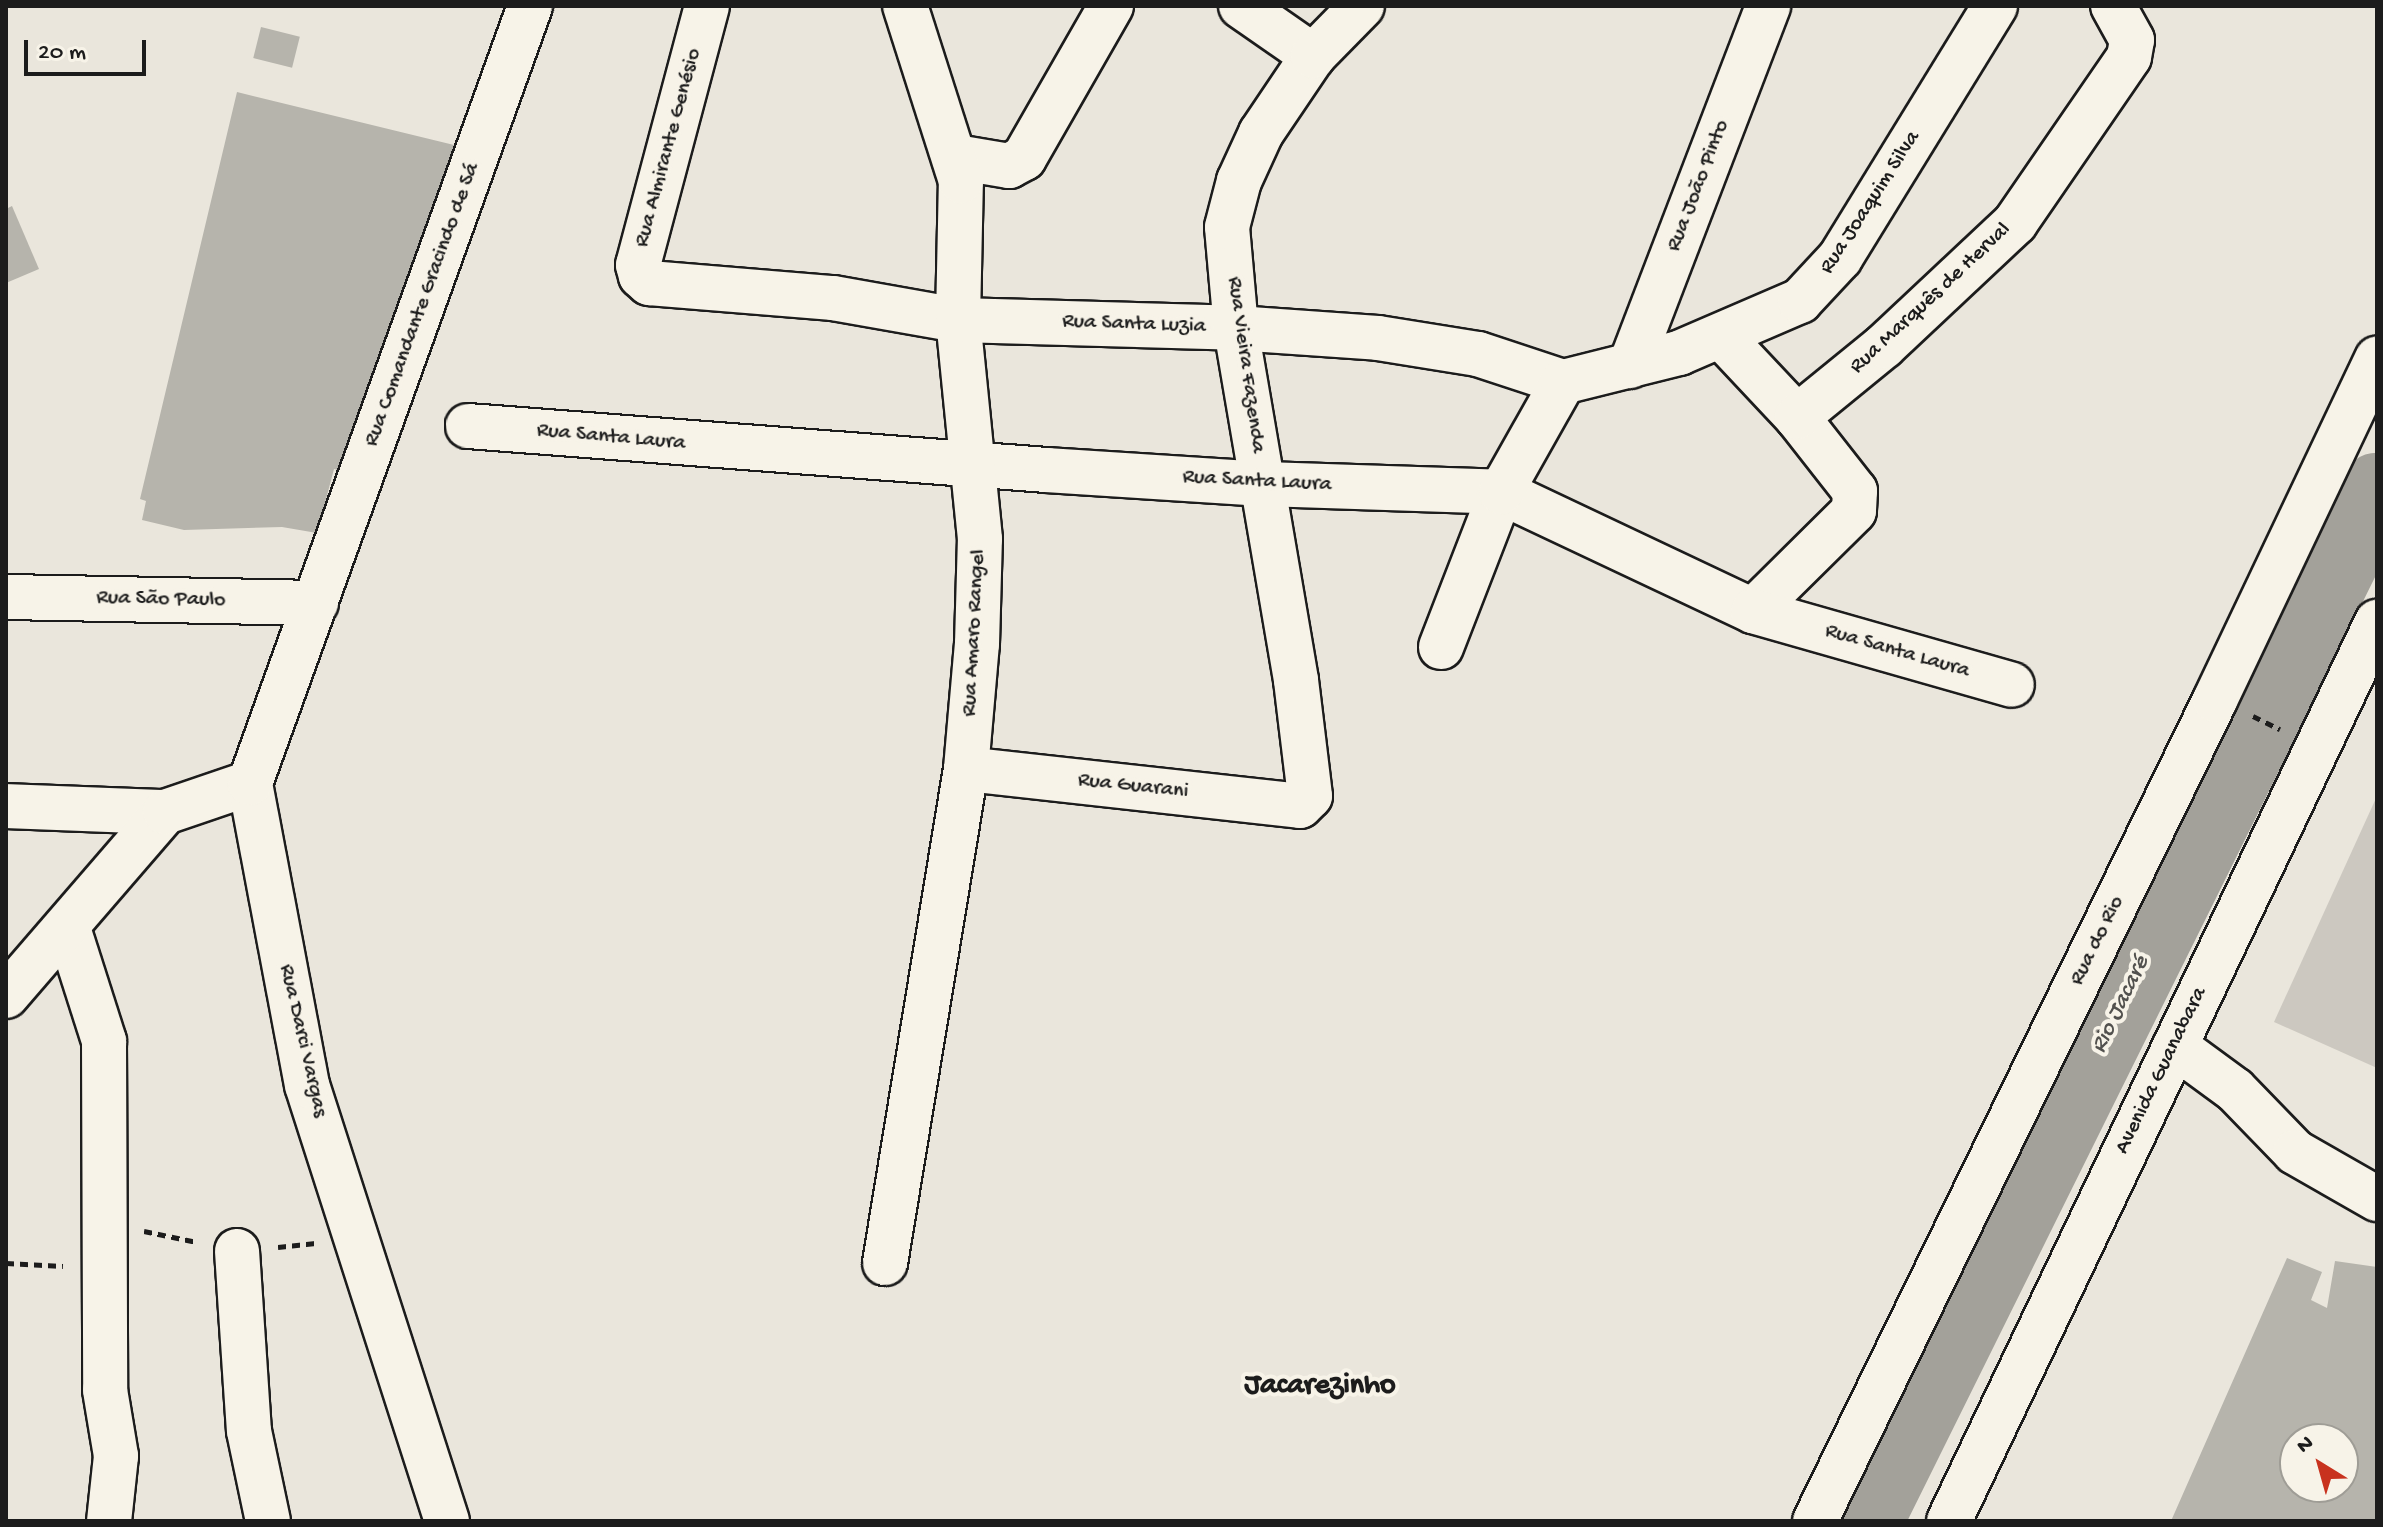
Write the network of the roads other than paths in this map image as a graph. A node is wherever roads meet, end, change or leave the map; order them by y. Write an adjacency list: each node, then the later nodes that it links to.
1 (530, 6): 25 (street, Rua Comandante Gracindo de Sá)
2 (707, 6): 12 (street, Rua Almirante Genésio)
3 (905, 6): 11 (street, Rua Amaro Rangel)
4 (1111, 6): 11 (street)
5 (1241, 6): 10 (street)
6 (1362, 6): 10 (street, Rua Vieira Fazenda)
7 (1768, 6): 17 (street, Rua João Pinto)
8 (1995, 6): 15 (street, Rua Joaquim Silva)
9 (2113, 6): 19 (street, Rua Marquês de Herval)
10 (1313, 56): 14 (street, Rua Vieira Fazenda)
11 (956, 157): 13 (street, Rua Amaro Rangel)
12 (701, 287): 13 (street, Rua Santa Luzia)
13 (958, 320): 14 (street, Rua Santa Luzia); 21 (street, Rua Amaro Rangel)
14 (1236, 328): 18 (street, Rua Santa Luzia); 22 (street, Rua Vieira Fazenda)
15 (1721, 336): 17 (street, Rua Joaquim Silva); 19 (street)
16 (2377, 359): 44 (street, Rua do Rio)
17 (1630, 366): 18 (street, Rua Joaquim Silva)
18 (1563, 382): 23 (street)
19 (1797, 417): 26 (street)
20 (468, 426): 21 (street, Rua Santa Laura)
21 (973, 465): 22 (street, Rua Santa Laura); 30 (street, Rua Amaro Rangel)
22 (1264, 484): 23 (street, Rua Santa Laura); 33 (street, Rua Vieira Fazenda)
23 (1501, 492): 26 (street, Rua Santa Laura); 28 (street)
24 (6, 597): 25 (street, Rua São Paulo)
25 (316, 603): 31 (street)
26 (1753, 611): 29 (street, Rua Santa Laura)
27 (2377, 622): 37 (street, Avenida Guanabara)
28 (1441, 647)
29 (2012, 685)
30 (966, 769): 33 (street, Rua Guarani); 40 (street, Rua Amaro Rangel)
31 (250, 783): 34 (street); 43 (street, Rua Darci Vargas)
32 (6, 806): 34 (street)
33 (1300, 806)
34 (165, 812): 35 (street)
35 (68, 928): 36 (street); 41 (street)
36 (6, 996)
37 (2175, 1046): 38 (street); 45 (street, Avenida Guanabara)
38 (2377, 1199)
39 (237, 1251): 42 (street)
40 (885, 1263)
41 (109, 1521)
42 (268, 1521)
43 (447, 1521)
44 (1815, 1521)
45 (1949, 1521)

